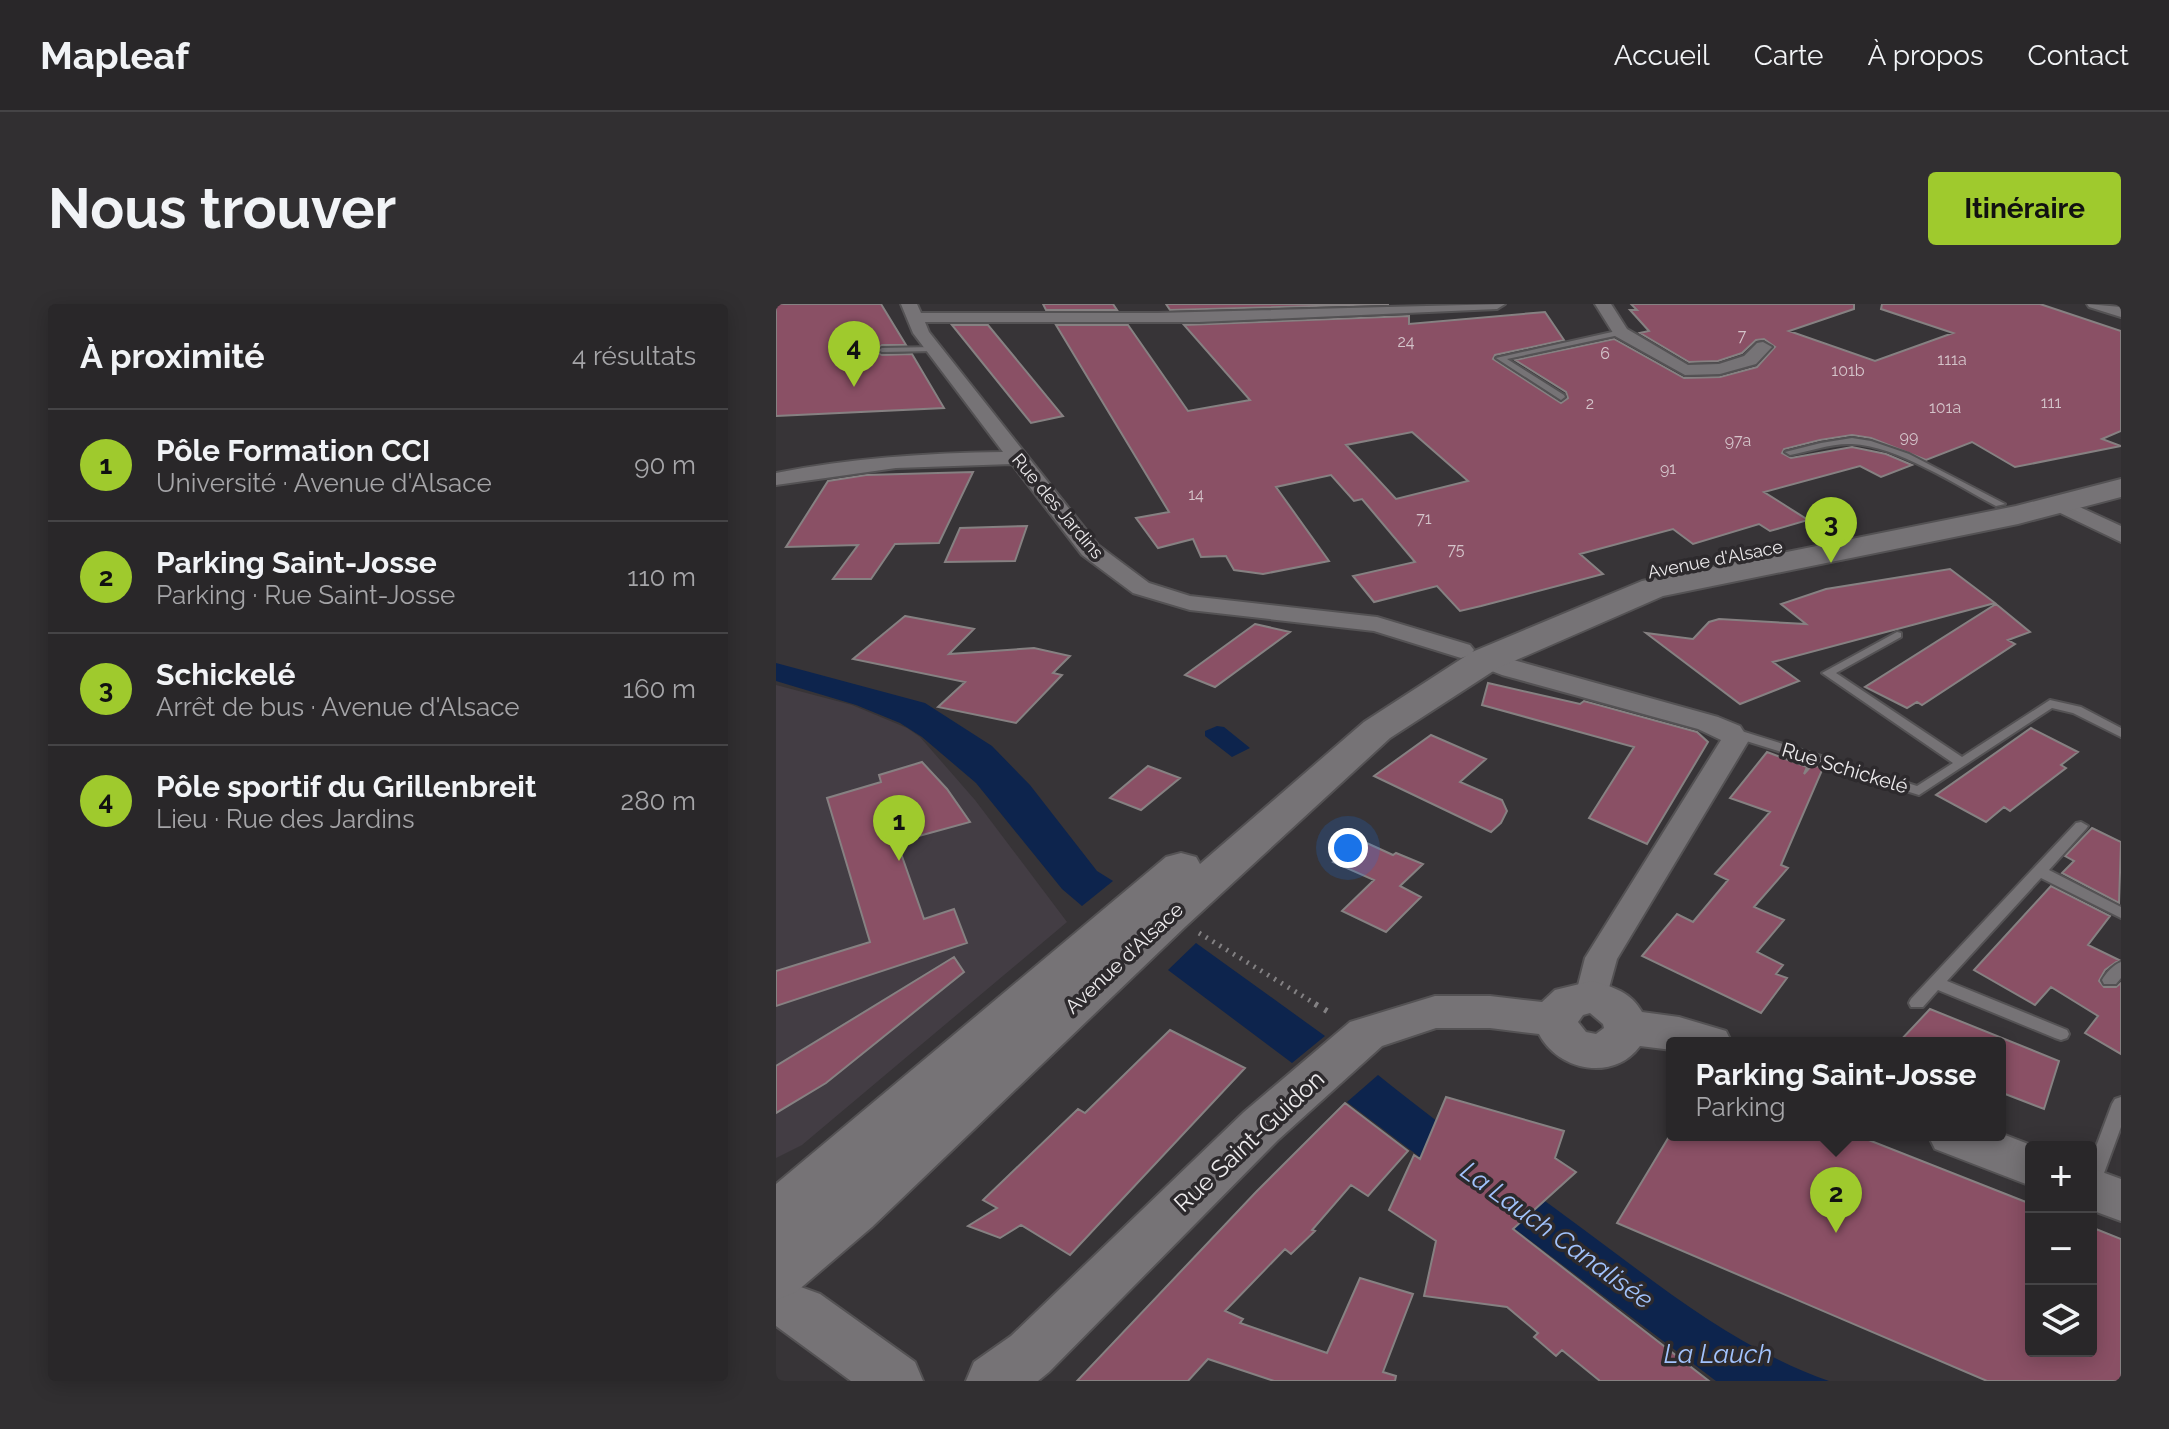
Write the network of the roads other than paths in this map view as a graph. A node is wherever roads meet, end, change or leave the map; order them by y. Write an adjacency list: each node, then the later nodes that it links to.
1 (1497, 304): 4 (street)
2 (1603, 304): 7 (street)
3 (2095, 304): 6 (street)
4 (1363, 308): 5 (street)
5 (911, 311): 9 (street, Rue des Jardins)
6 (2121, 312)
7 (1621, 332): 8 (street); 11 (lane)
8 (1763, 347)
9 (933, 349): 10 (lane); 13 (street, Rue des Jardins)
10 (882, 350)
11 (1561, 397)
12 (1790, 452): 17 (lane)
13 (1017, 458): 15 (street); 21 (street, Rue des Jardins)
14 (2121, 474): 17 (main road, Avenue d'Alsace)
15 (776, 479)
16 (2121, 488): 18 (main road, Avenue d'Alsace)
17 (2000, 504): 21 (main road, Avenue d'Alsace)
18 (2060, 504): 19 (street); 21 (main road, Avenue d'Alsace)
19 (2121, 535)
20 (1897, 635): 24 (lane)
21 (1473, 655): 22 (street, Rue Schickelé); 41 (main road, Avenue d'Alsace); 42 (main road, Avenue d'Alsace)
22 (1730, 732): 24 (lane, Rue Schickelé); 29 (street)
23 (2121, 733): 24 (lane, Rue Schickelé)
24 (1962, 763)
25 (2081, 826): 26 (lane)
26 (2039, 871): 27 (lane); 28 (lane)
27 (2121, 913)
28 (1936, 983): 30 (lane); 33 (lane)
29 (1592, 997): 31 (street); 32 (street)
30 (1917, 1003)
31 (1555, 1020): 32 (street); 45 (street, Rue Saint-Guidon)
32 (1626, 1027): 34 (street)
33 (2061, 1034)
34 (1689, 1037)
35 (2121, 1104): 38 (lane)
36 (1967, 1141): 37 (street)
37 (2025, 1164)
38 (2097, 1170)
39 (2097, 1190): 40 (street)
40 (2121, 1200)
41 (776, 1217)
42 (776, 1274)
43 (776, 1302): 44 (street)
44 (895, 1381)
45 (994, 1381)

